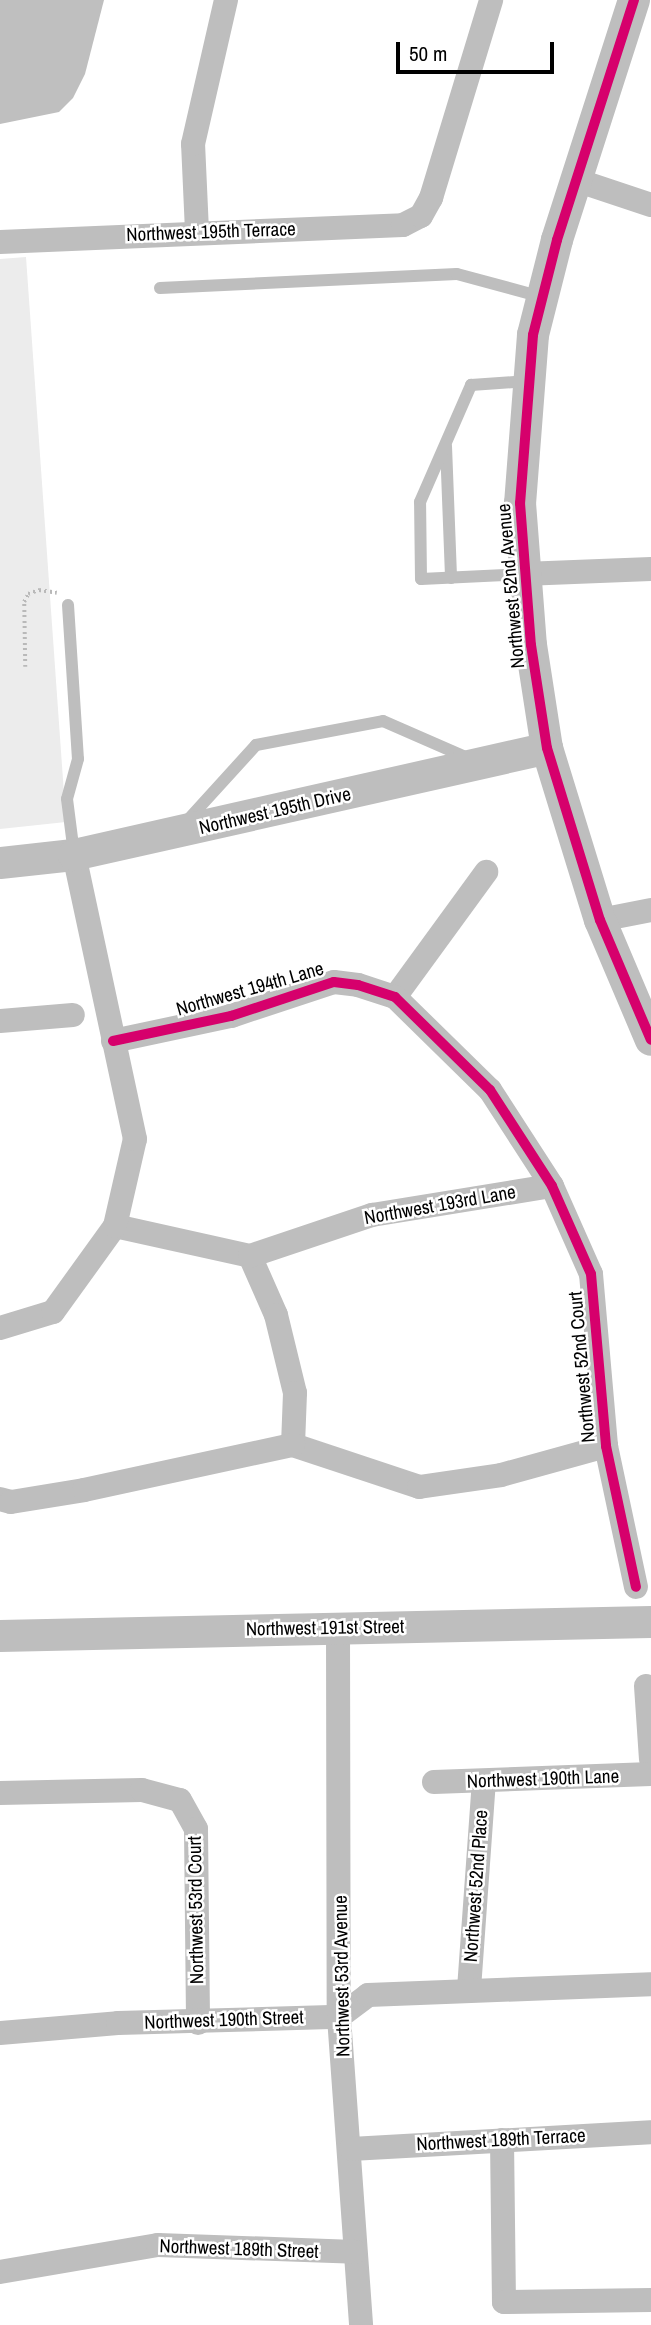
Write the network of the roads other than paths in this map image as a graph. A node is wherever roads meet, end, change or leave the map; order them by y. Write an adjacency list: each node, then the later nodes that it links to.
1 (226, 0): 6 (street)
2 (491, 0): 6 (street, Northwest 195th Terrace)
3 (634, 0): 4 (street, Northwest 52nd Avenue)
4 (579, 181): 5 (street); 9 (street, Northwest 52nd Avenue)
5 (651, 205)
6 (197, 231): 7 (street, Northwest 195th Terrace)
7 (0, 242)
8 (160, 288): 9 (lane)
9 (542, 297): 10 (street, Northwest 52nd Avenue)
10 (528, 381): 11 (lane); 13 (street, Northwest 52nd Avenue)
11 (446, 442): 14 (lane); 14 (lane)
12 (651, 569): 13 (street)
13 (523, 575): 14 (lane); 16 (street, Northwest 52nd Avenue)
14 (452, 578)
15 (68, 605): 19 (lane)
16 (547, 748): 17 (street, Northwest 195th Drive); 23 (street, Northwest 52nd Avenue)
17 (480, 764): 18 (street, Northwest 195th Drive); 18 (lane)
18 (177, 833): 19 (street, Northwest 195th Drive)
19 (74, 855): 20 (street, Northwest 195th Drive); 28 (street)
20 (0, 863)
21 (486, 872): 24 (street)
22 (651, 910): 23 (street)
23 (600, 920): 27 (street, Northwest 52nd Avenue)
24 (395, 997): 28 (street, Northwest 194th Lane); 29 (street, Northwest 52nd Court)
25 (74, 1015): 26 (street)
26 (0, 1021)
27 (651, 1040)
28 (113, 1041): 30 (street)
29 (552, 1186): 31 (street, Northwest 193rd Lane); 34 (street, Northwest 52nd Court)
30 (115, 1226): 31 (street); 32 (street)
31 (250, 1256): 33 (street)
32 (0, 1328)
33 (293, 1445): 34 (street); 35 (street)
34 (606, 1446): 36 (street, Northwest 52nd Court)
35 (0, 1499)
36 (636, 1587)
37 (651, 1622): 38 (street, Northwest 191st Street)
38 (338, 1627): 39 (street, Northwest 191st Street); 48 (street, Northwest 53rd Avenue)
39 (0, 1636)
40 (646, 1686): 41 (street)
41 (651, 1759)
42 (651, 1774): 44 (street, Northwest 190th Lane)
43 (435, 1782): 44 (street, Northwest 190th Lane)
44 (484, 1783): 47 (street, Northwest 52nd Place)
45 (0, 1793): 49 (street, Northwest 53rd Court)
46 (651, 1984): 47 (street)
47 (469, 1989): 48 (street)
48 (339, 2017): 49 (street, Northwest 190th Street); 53 (street, Northwest 53rd Avenue)
49 (198, 2023): 50 (street, Northwest 190th Street)
50 (0, 2033)
51 (651, 2132): 52 (street, Northwest 189th Terrace)
52 (502, 2140): 53 (street, Northwest 189th Terrace); 56 (street)
53 (351, 2149): 54 (street, Northwest 53rd Avenue)
54 (355, 2252): 55 (street, Northwest 189th Street); 57 (street, Northwest 53rd Avenue)
55 (0, 2272)
56 (651, 2300)
57 (361, 2325)

